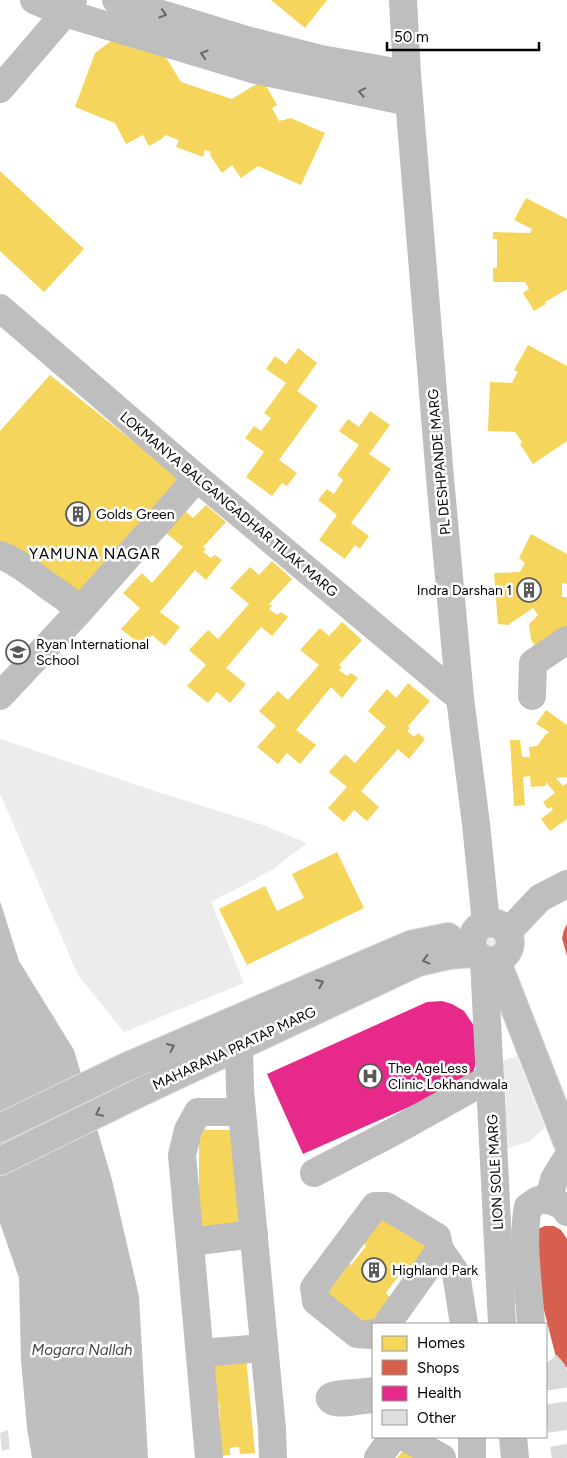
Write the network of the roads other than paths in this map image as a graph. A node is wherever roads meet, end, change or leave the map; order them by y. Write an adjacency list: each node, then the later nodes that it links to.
1 (34, 0): 4 (street)
2 (116, 0): 5 (street, one-way to 5)
3 (403, 0): 5 (street, PL DESHPANDE MARG)
4 (69, 7): 6 (street); 7 (street, one-way to 4)
5 (407, 74): 7 (street, PL DESHPANDE MARG)
6 (0, 88)
7 (409, 102): 15 (street, PL DESHPANDE MARG)
8 (0, 308): 9 (street, LOKMANYA BALGANGADHAR TILAK MARG)
9 (197, 478): 11 (street); 15 (street, LOKMANYA BALGANGADHAR TILAK MARG)
10 (0, 555): 11 (street)
11 (79, 610): 13 (street)
12 (567, 640): 14 (street)
13 (0, 696)
14 (532, 696)
15 (460, 698): 17 (street, PL DESHPANDE MARG)
16 (567, 884): 17 (street)
17 (489, 946): 18 (street, MAHARANA PRATAP MARG, one-way to 18); 19 (street, LION SOLE MARG); 20 (street); 22 (street, MAHARANA PRATAP MARG, one-way to 17); 23 (street)
18 (239, 1046): 21 (street); 25 (street, MAHARANA PRATAP MARG, one-way to 25)
19 (490, 1078): 26 (street); 33 (street, LION SOLE MARG)
20 (567, 1100)
21 (242, 1112): 28 (street); 29 (street)
22 (0, 1128)
23 (567, 1140)
24 (567, 1158): 27 (street)
25 (0, 1161)
26 (314, 1173)
27 (558, 1206): 34 (street)
28 (254, 1234): 29 (street); 36 (street)
29 (190, 1242): 37 (street)
30 (440, 1250): 31 (street); 32 (street); 35 (street)
31 (388, 1323)
32 (464, 1323)
33 (502, 1323)
34 (531, 1323)
35 (372, 1334)
36 (264, 1348): 37 (street); 43 (street)
37 (200, 1353): 42 (street)
38 (392, 1438): 44 (street)
39 (407, 1438): 45 (street)
40 (472, 1438): 46 (street)
41 (513, 1438): 47 (street)
42 (210, 1458)
43 (273, 1458)
44 (378, 1458)
45 (442, 1458)
46 (472, 1458)
47 (515, 1458)

